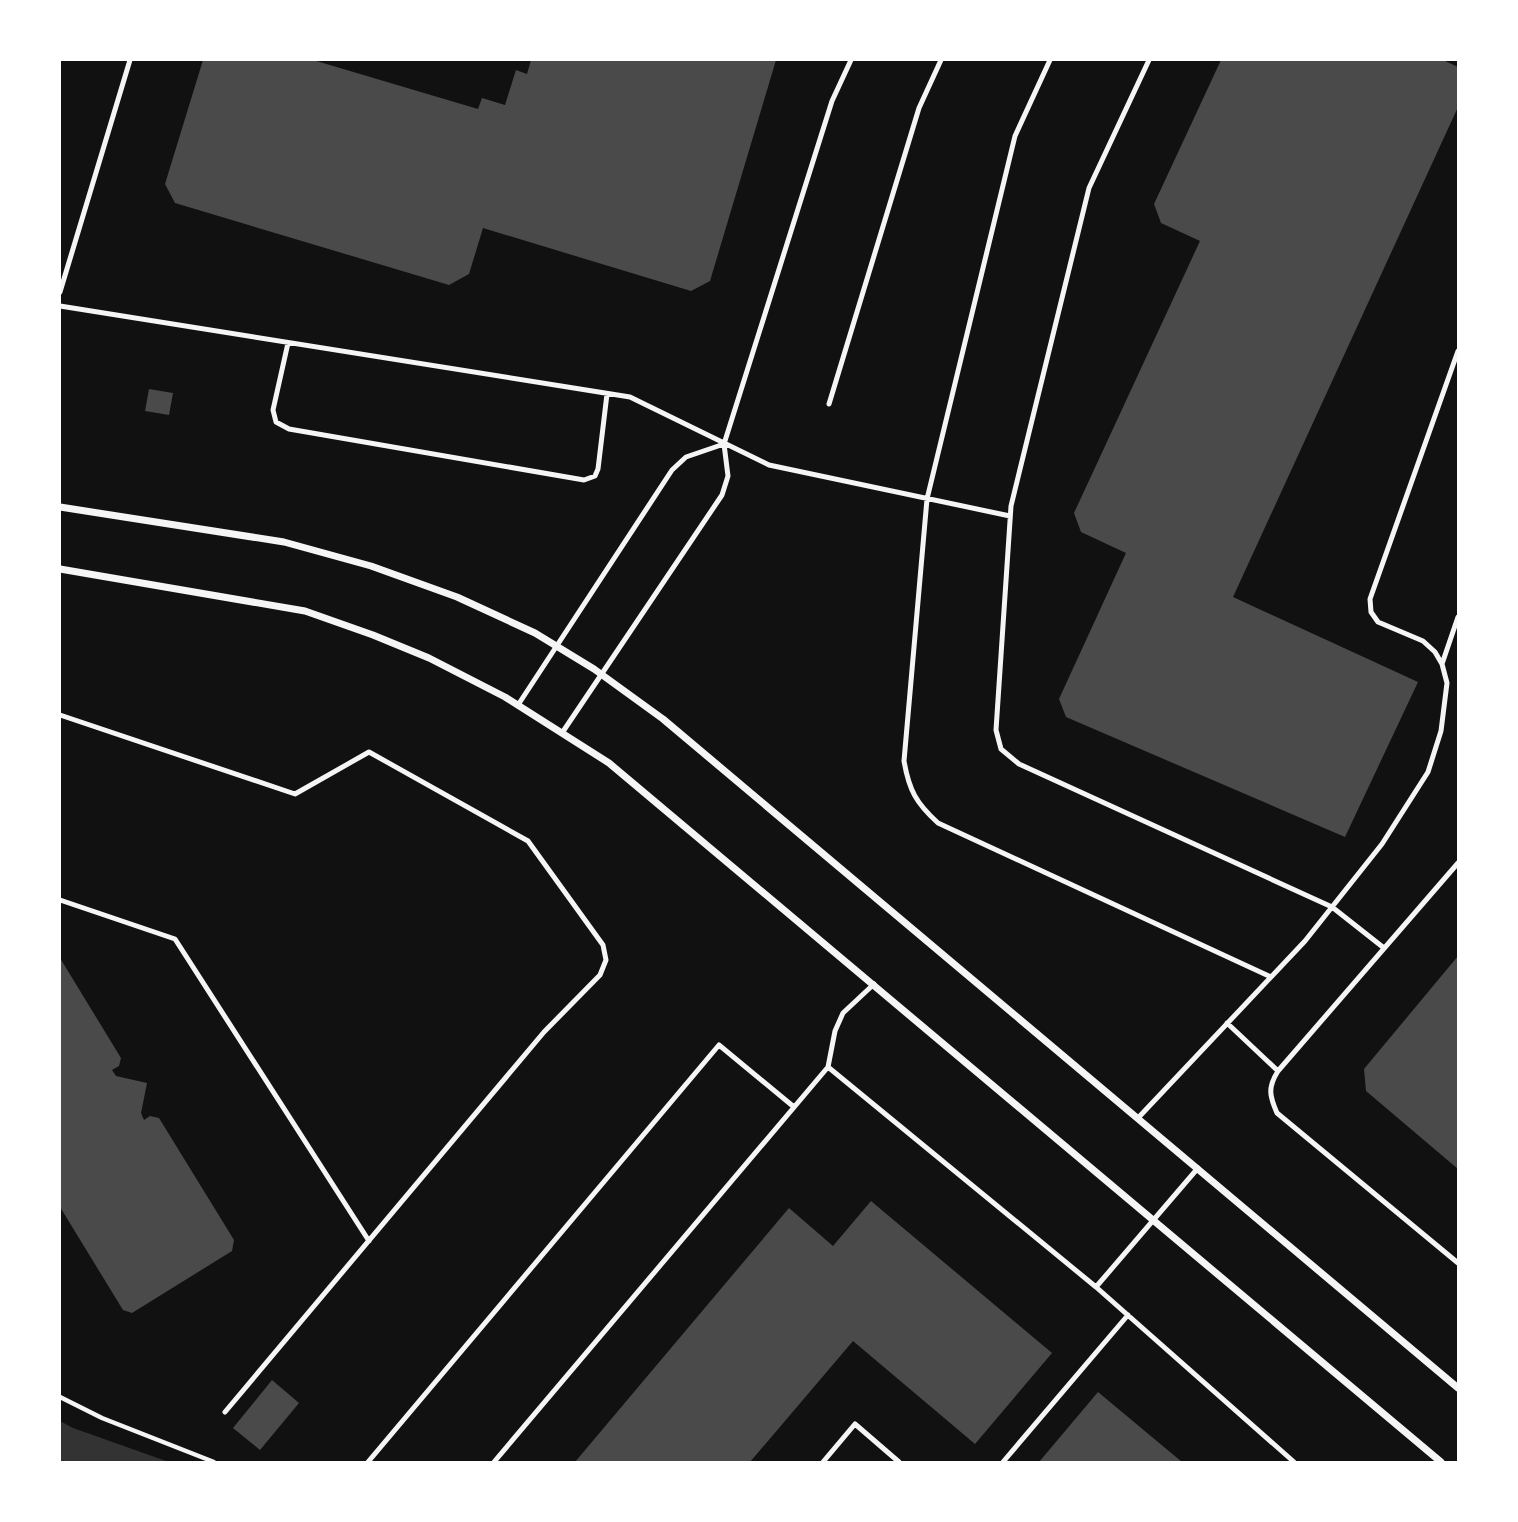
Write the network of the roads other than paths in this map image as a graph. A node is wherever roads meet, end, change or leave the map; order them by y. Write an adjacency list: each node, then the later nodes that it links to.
1 (130, 60): 6 (lane)
2 (851, 60): 12 (lane)
3 (942, 60): 11 (lane)
4 (1051, 60): 13 (lane)
5 (1149, 60): 15 (lane)
6 (60, 292)
7 (60, 306): 8 (lane)
8 (288, 343): 10 (lane); 10 (lane)
9 (1458, 351): 19 (lane)
10 (607, 394): 12 (lane)
11 (829, 404)
12 (724, 444): 13 (lane); 18 (lane); 20 (lane)
13 (928, 499): 15 (lane); 28 (lane)
14 (60, 507): 18 (street)
15 (1010, 516): 26 (lane)
16 (60, 569): 21 (street)
17 (1458, 617): 19 (lane)
18 (556, 647): 20 (street); 21 (lane)
19 (1442, 664): 26 (lane)
20 (601, 675): 23 (lane); 34 (street)
21 (518, 705): 23 (street)
22 (60, 715): 37 (lane)
23 (562, 733): 29 (street)
24 (1458, 863): 27 (lane)
25 (60, 900): 37 (lane)
26 (1332, 907): 27 (lane); 28 (lane)
27 (1384, 948): 32 (lane)
28 (1271, 977): 30 (lane)
29 (874, 984): 31 (lane); 36 (street)
30 (1227, 1023): 32 (lane); 34 (lane)
31 (828, 1067): 33 (lane); 39 (lane)
32 (1278, 1071): 38 (lane)
33 (794, 1107): 43 (lane); 44 (lane)
34 (1138, 1118): 35 (street)
35 (1198, 1168): 36 (lane); 41 (street)
36 (1152, 1221): 39 (lane); 49 (street)
37 (369, 1241): 42 (lane)
38 (1458, 1263)
39 (1096, 1287): 40 (lane)
40 (1128, 1315): 47 (lane); 48 (lane)
41 (1458, 1388)
42 (225, 1412)
43 (368, 1462)
44 (494, 1462)
45 (823, 1462): 46 (lane)
46 (899, 1462)
47 (1003, 1462)
48 (1294, 1462)
49 (1441, 1462)

